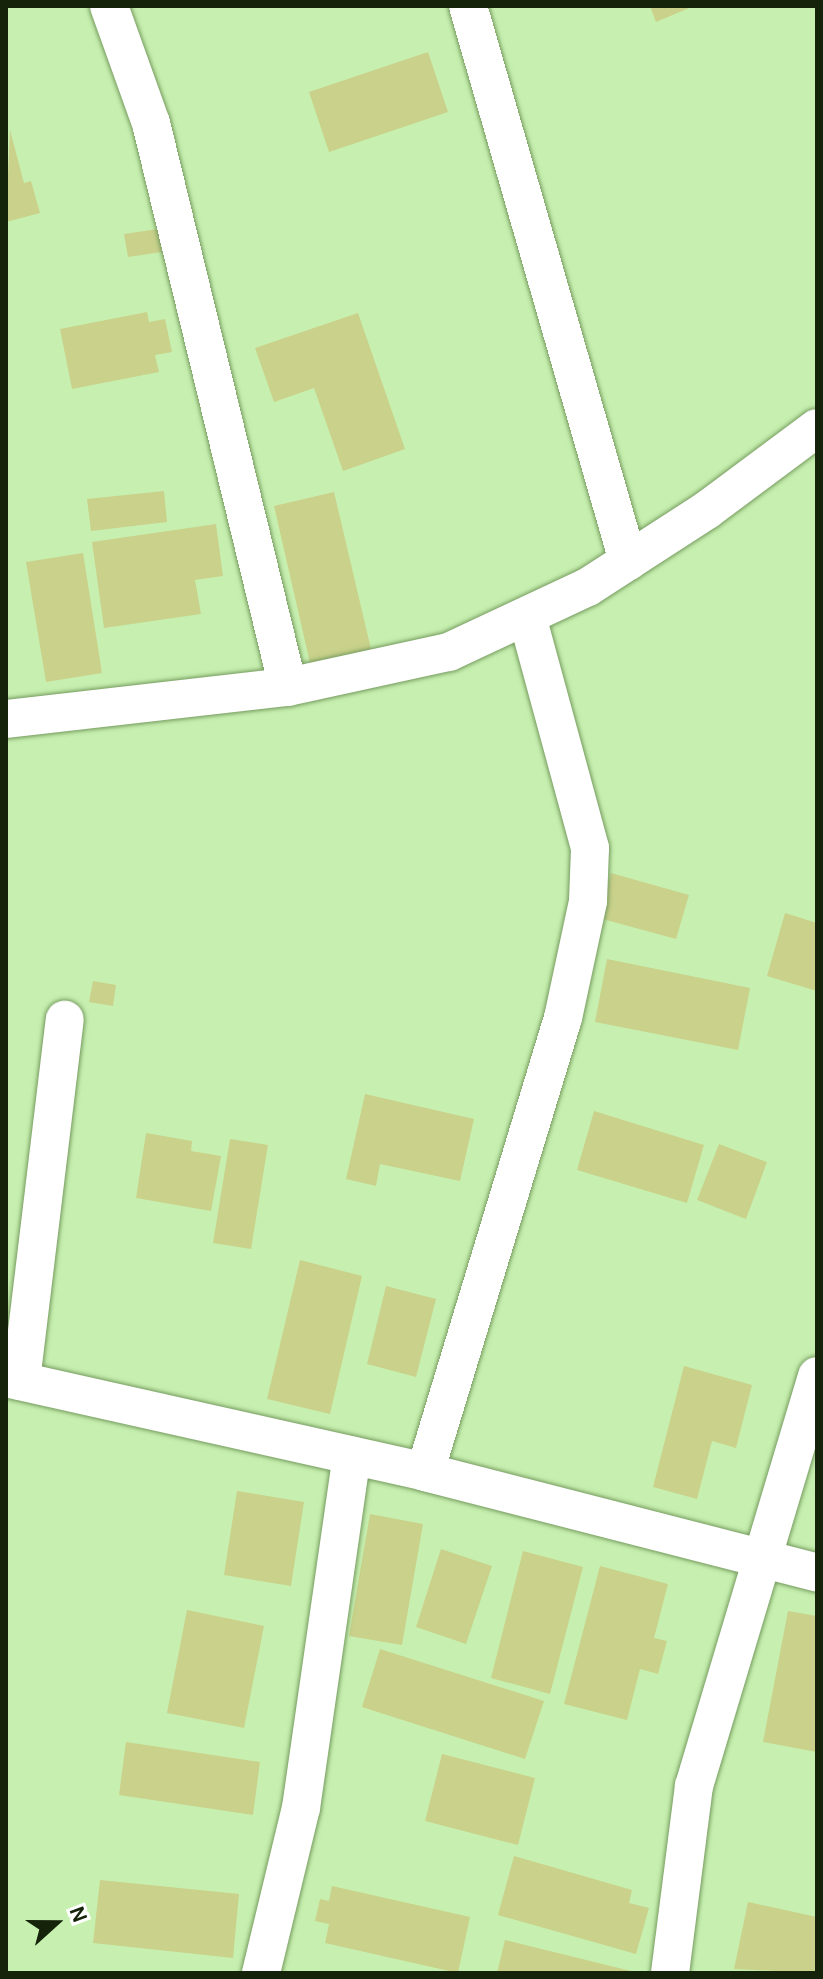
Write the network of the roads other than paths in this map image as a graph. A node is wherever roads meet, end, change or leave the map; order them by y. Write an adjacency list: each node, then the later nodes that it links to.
1 (109, 6): 6 (street)
2 (468, 6): 4 (street)
3 (817, 428): 4 (street)
4 (628, 561): 5 (street)
5 (527, 616): 6 (street); 12 (street)
6 (288, 687): 7 (street)
7 (6, 719)
8 (65, 1020): 10 (street)
9 (817, 1376): 13 (street)
10 (13, 1380): 11 (street)
11 (352, 1456): 12 (street); 15 (street)
12 (425, 1472): 13 (street)
13 (759, 1556): 14 (street); 16 (street)
14 (817, 1573)
15 (261, 1973)
16 (670, 1973)

